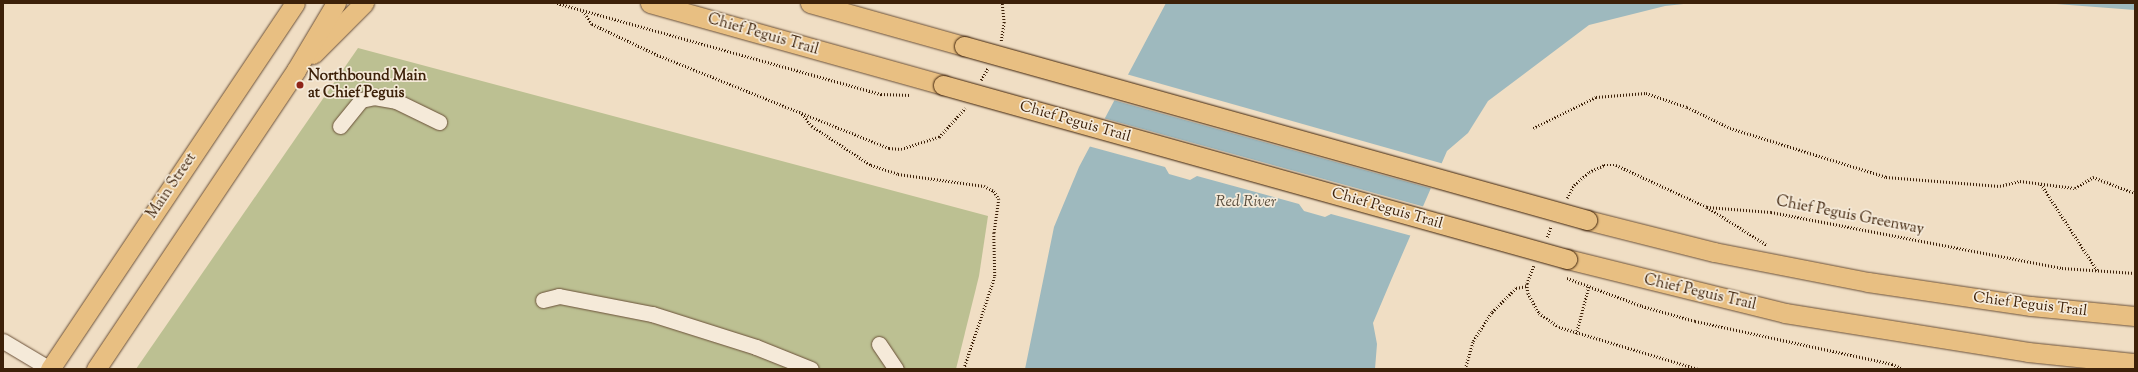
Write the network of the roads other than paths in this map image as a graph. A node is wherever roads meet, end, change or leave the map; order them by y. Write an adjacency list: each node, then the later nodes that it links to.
1 (295, 3): 14 (main road, Main Street)
2 (336, 3): 6 (main road)
3 (364, 3): 6 (main road)
4 (650, 3): 13 (main road, Chief Peguis Trail, bridge)
5 (810, 3): 10 (main road, Chief Peguis Trail, bridge)
6 (296, 70): 15 (main road)
7 (439, 122): 8 (lane)
8 (340, 126)
9 (543, 300): 16 (lane)
10 (2135, 316)
11 (3, 341): 14 (lane)
12 (879, 344): 17 (lane)
13 (2135, 363)
14 (50, 369)
15 (96, 369)
16 (811, 369)
17 (896, 369)

